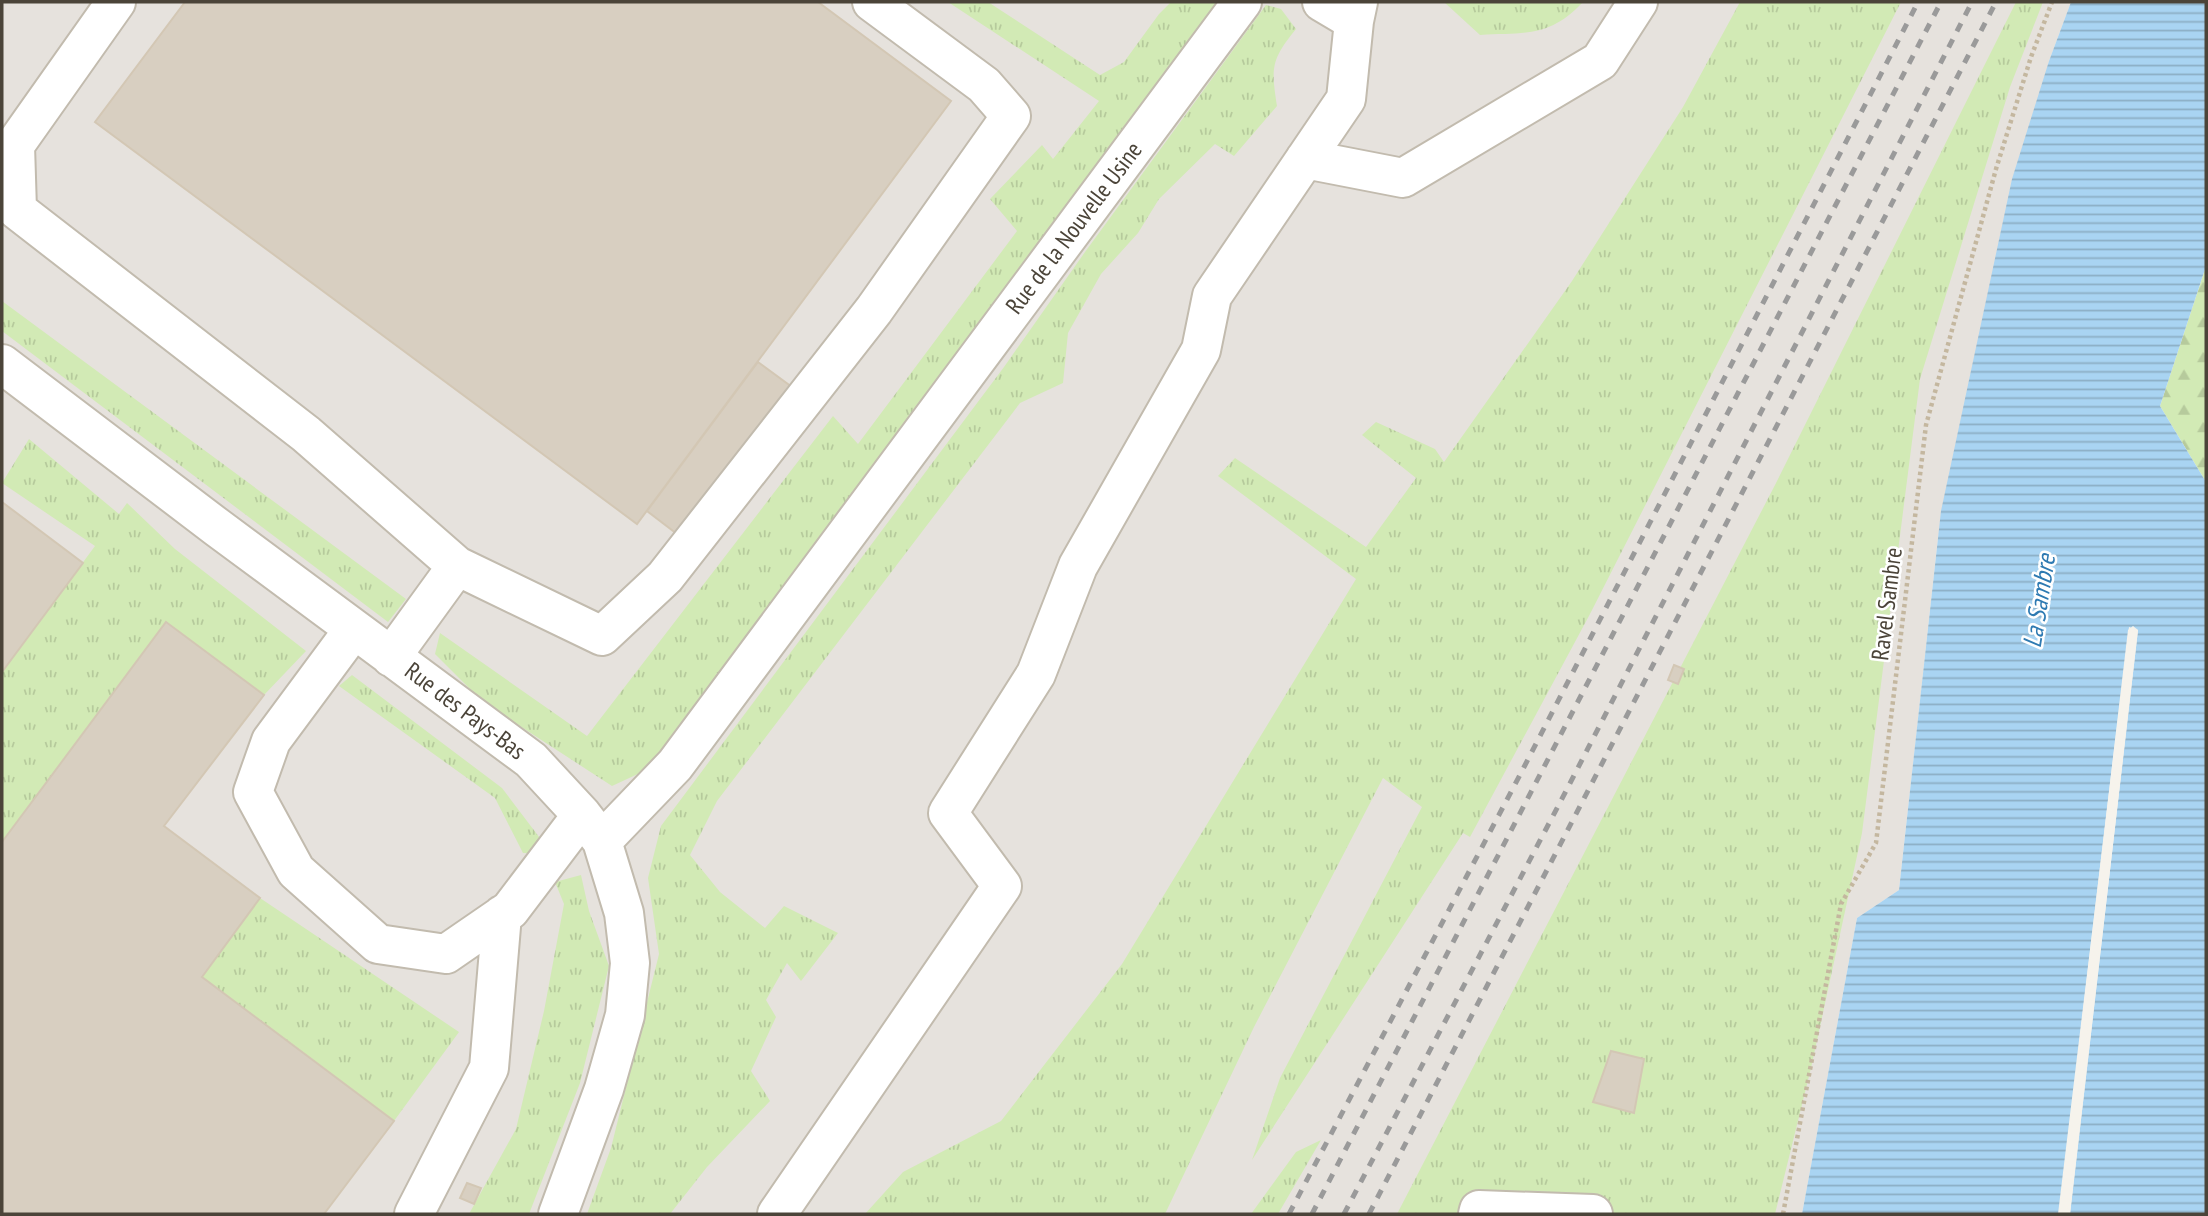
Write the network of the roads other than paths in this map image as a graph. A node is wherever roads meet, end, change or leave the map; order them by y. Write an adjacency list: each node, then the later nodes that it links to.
1 (116, 2): 9 (street)
2 (872, 2): 9 (street)
3 (1242, 2): 12 (street, Rue de la Nouvelle Usine)
4 (1322, 2): 6 (street)
5 (1638, 2): 7 (street)
6 (1356, 11): 7 (street)
7 (1305, 159): 16 (street)
8 (2, 364): 10 (street, Rue des Pays-Bas)
9 (457, 566): 11 (street)
10 (354, 629): 11 (street, Rue des Pays-Bas); 13 (street, Rue de la Nouvelle Usine)
11 (391, 657): 12 (street, Rue des Pays-Bas)
12 (592, 828): 13 (street, Rue de la Nouvelle Usine); 15 (street, Rue des Pays-Bas)
13 (502, 915): 14 (street)
14 (414, 1214)
15 (558, 1214)
16 (777, 1214)
17 (1478, 1214): 18 (street)
18 (1593, 1214)

